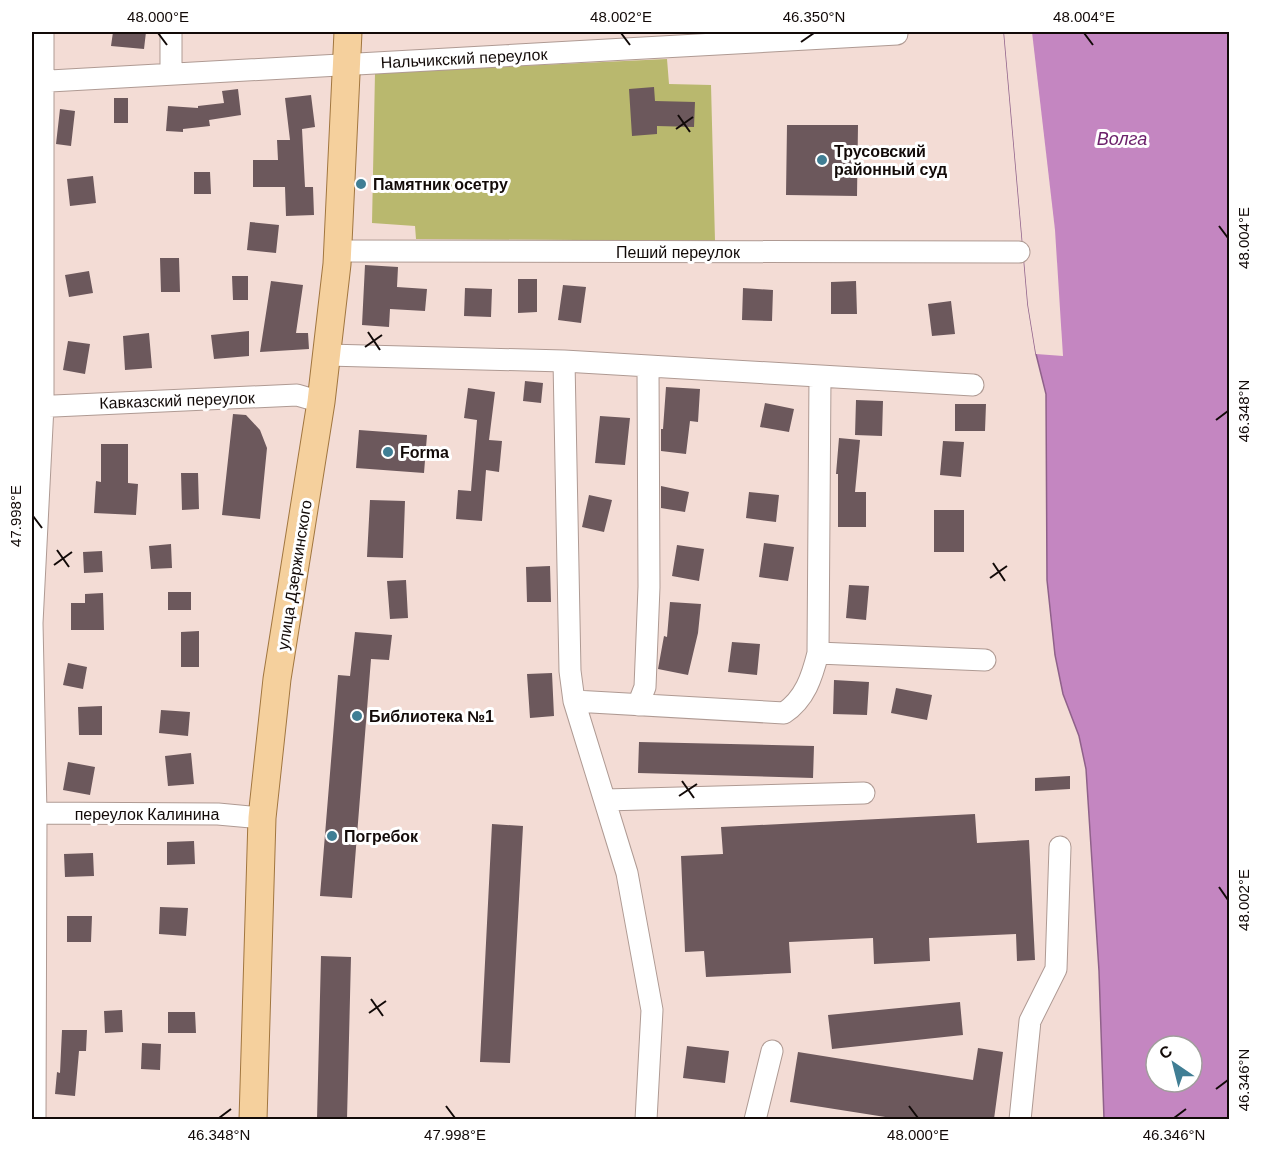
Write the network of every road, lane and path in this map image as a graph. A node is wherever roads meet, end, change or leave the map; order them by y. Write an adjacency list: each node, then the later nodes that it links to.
1 (43, 32): 8 (street)
2 (171, 32): 7 (street)
3 (348, 32): 6 (main road, улица Дзержинского)
4 (886, 34): 5 (street, Нальчикский переулок)
5 (731, 38): 6 (street, Нальчикский переулок)
6 (347, 64): 7 (street, Нальчикский переулок); 9 (main road, улица Дзержинского)
7 (171, 74): 8 (street, Нальчикский переулок)
8 (37, 82): 17 (street)
9 (338, 251): 10 (street, Пеший переулок); 11 (main road, улица Дзержинского)
10 (1019, 252)
11 (327, 355): 12 (street); 16 (main road, улица Дзержинского)
12 (564, 361): 13 (street); 20 (street)
13 (648, 366): 14 (street); 21 (street)
14 (820, 376): 15 (street); 18 (street)
15 (973, 385)
16 (321, 402): 17 (street, Кавказский переулок); 25 (main road, улица Дзержинского)
17 (37, 406): 24 (street)
18 (818, 653): 19 (street); 21 (street)
19 (985, 660)
20 (574, 701): 21 (street); 23 (street)
21 (638, 705)
22 (864, 793): 23 (street)
23 (605, 800): 30 (street)
24 (34, 813): 25 (street, переулок Калинина); 28 (street)
25 (262, 818): 29 (main road, улица Дзержинского)
26 (1060, 848): 32 (street)
27 (772, 1051): 31 (street)
28 (35, 1119)
29 (253, 1119)
30 (646, 1119)
31 (755, 1119)
32 (1020, 1119)

